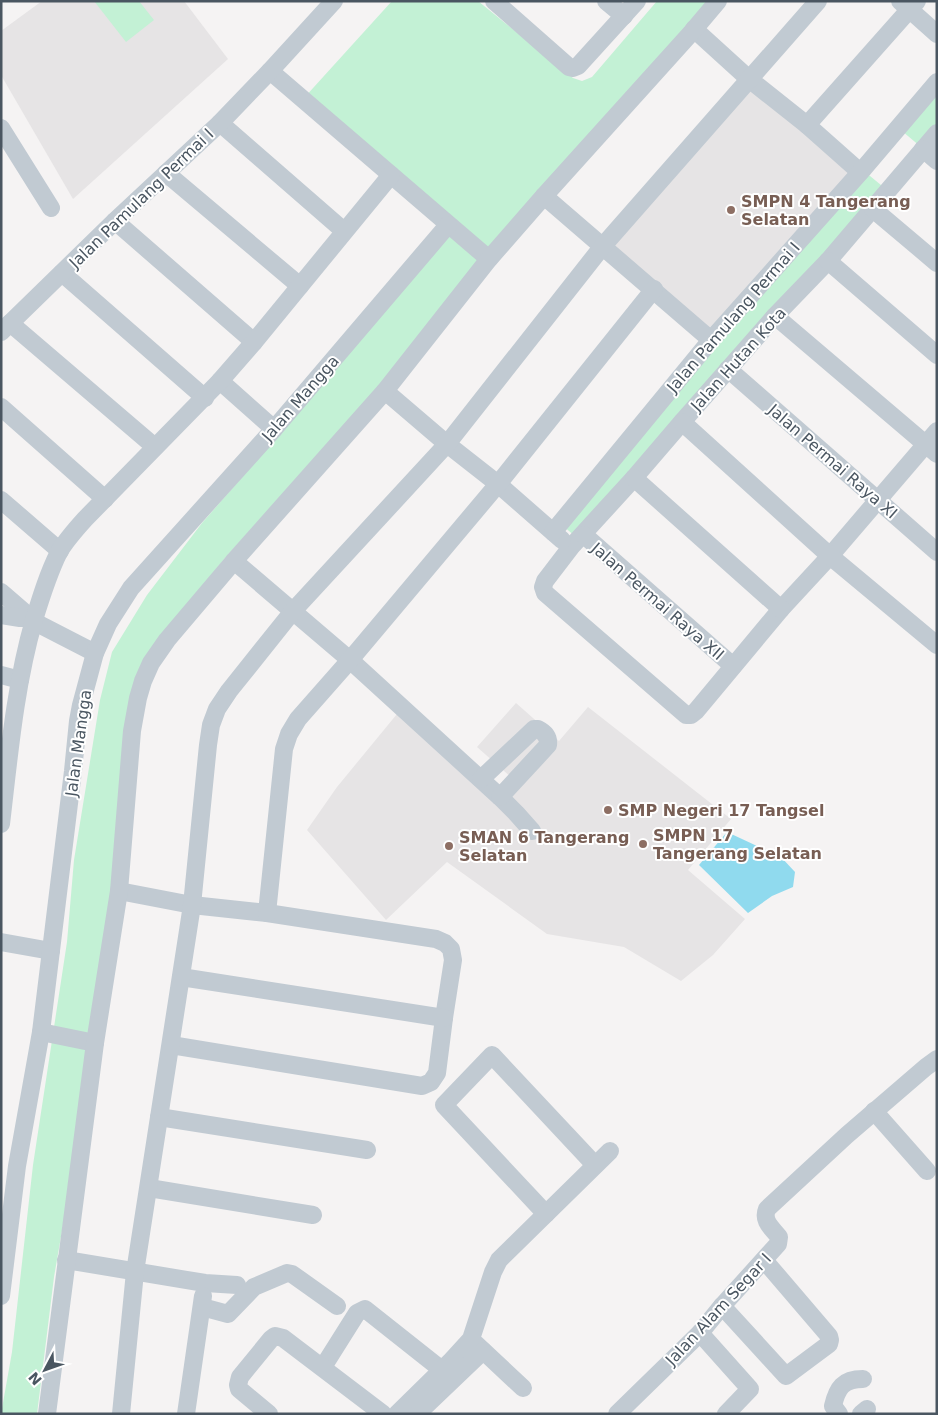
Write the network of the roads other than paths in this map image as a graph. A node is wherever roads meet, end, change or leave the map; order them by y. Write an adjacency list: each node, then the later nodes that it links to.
1 (334, 1): 11 (street, Jalan Pamulang Permai I)
2 (494, 1): 8 (street)
3 (606, 1): 8 (street)
4 (636, 1): 8 (street)
5 (718, 1): 9 (street)
6 (818, 1): 12 (street)
7 (909, 4): 10 (street); 15 (street)
8 (624, 16)
9 (694, 29): 12 (street); 23 (street)
10 (937, 34)
11 (270, 71): 14 (street, Jalan Pamulang Permai I); 22 (street)
12 (749, 78): 15 (street); 29 (street)
13 (937, 82): 21 (street, Jalan Pamulang Permai I)
14 (220, 123): 20 (street, Jalan Pamulang Permai I); 28 (street)
15 (806, 125): 21 (street)
16 (1, 128): 24 (street)
17 (937, 133): 18 (street, Jalan Hutan Kota)
18 (923, 149): 19 (street); 25 (street, Jalan Hutan Kota)
19 (937, 161)
20 (166, 172): 26 (street, Jalan Pamulang Permai I); 34 (street)
21 (860, 172): 38 (street, Jalan Pamulang Permai I)
22 (392, 175): 27 (street); 28 (street)
23 (544, 196): 29 (street); 30 (street)
24 (51, 208)
25 (873, 209): 31 (street, Jalan Hutan Kota); 32 (street)
26 (115, 222): 33 (street, Jalan Pamulang Permai I); 39 (street)
27 (448, 225): 30 (street); 47 (street, Jalan Mangga)
28 (344, 231): 34 (street)
29 (602, 247): 35 (street); 49 (street)
30 (489, 259): 43 (street)
31 (828, 261): 36 (street, Jalan Hutan Kota); 40 (street)
32 (937, 263)
33 (62, 273): 37 (street, Jalan Pamulang Permai I); 44 (street, Jalan Pamulang Permai I)
34 (300, 286): 39 (street)
35 (654, 289): 38 (street); 52 (street)
36 (775, 316): 41 (street, Jalan Hutan Kota); 48 (street)
37 (6, 328): 50 (street)
38 (711, 340): 56 (street, Jalan Pamulang Permai I)
39 (254, 342): 42 (street)
40 (937, 354)
41 (728, 369): 46 (street, Jalan Hutan Kota); 55 (street, Jalan Permai Raya XI)
42 (220, 381): 44 (street); 47 (street)
43 (385, 391): 49 (street, Jalan Permai Raya XII); 61 (street)
44 (205, 398): 50 (street)
45 (1, 407): 53 (street)
46 (682, 422): 51 (street, Jalan Hutan Kota); 60 (street)
47 (274, 429): 68 (street, Jalan Mangga)
48 (933, 443): 55 (street)
49 (447, 444): 52 (street, Jalan Permai Raya XII); 64 (street)
50 (155, 447): 53 (street)
51 (634, 478): 57 (street, Jalan Hutan Kota); 63 (street)
52 (498, 484): 56 (street, Jalan Permai Raya XII); 69 (street)
53 (105, 499): 58 (street)
54 (1, 500): 58 (street)
55 (878, 500): 59 (street, Jalan Permai Raya XI); 60 (street)
56 (553, 532): 57 (street, Jalan Permai Raya XII)
57 (577, 541): 70 (street, Jalan Permai Raya XII); 70 (street, Jalan Hutan Kota)
58 (60, 551): 66 (street)
59 (937, 552)
60 (830, 556): 63 (street); 67 (street)
61 (234, 560): 64 (street); 79 (street)
62 (1, 592): 66 (street)
63 (781, 609): 70 (street)
64 (293, 611): 69 (street); 80 (street)
65 (1, 614): 66 (street)
66 (30, 620): 68 (street); 72 (street)
67 (937, 645)
68 (95, 653): 83 (street, Jalan Mangga)
69 (350, 660): 74 (street); 81 (street)
70 (733, 666)
71 (1, 675): 72 (street)
72 (20, 680): 73 (street)
73 (6, 737): 75 (street)
74 (481, 779): 76 (street); 76 (street)
75 (3, 796): 77 (street)
76 (500, 797): 78 (street)
77 (1, 824)
78 (532, 832)
79 (119, 891): 80 (street); 87 (street)
80 (192, 905): 81 (street); 84 (street)
81 (267, 913): 85 (street)
82 (1, 942): 83 (street)
83 (51, 951): 86 (street, Jalan Mangga)
84 (181, 976): 85 (street); 88 (street)
85 (444, 1018): 88 (street)
86 (40, 1032): 87 (street); 94 (street, Jalan Mangga)
87 (95, 1042): 100 (street)
88 (171, 1045): 91 (street)
89 (937, 1059): 90 (street, Jalan Alam Segar I)
90 (874, 1110): 96 (street); 101 (street, Jalan Alam Segar I)
91 (160, 1117): 92 (street); 97 (street)
92 (367, 1150)
93 (610, 1151): 95 (street)
94 (9, 1165): 105 (street, Jalan Mangga)
95 (596, 1165): 98 (street); 98 (street)
96 (927, 1171)
97 (148, 1188): 99 (street); 102 (street)
98 (546, 1214): 110 (street)
99 (313, 1215)
100 (66, 1260): 102 (street); 115 (street)
101 (764, 1260): 107 (street, Jalan Alam Segar I); 107 (street)
102 (135, 1272): 103 (street); 116 (street)
103 (206, 1283): 104 (street); 108 (street)
104 (236, 1285)
105 (1, 1296)
106 (338, 1306): 108 (street)
107 (722, 1306): 109 (street, Jalan Alam Segar I)
108 (202, 1307): 117 (street)
109 (700, 1333): 122 (street, Jalan Alam Segar I); 123 (street)
110 (477, 1345): 112 (street); 114 (street); 121 (street)
111 (323, 1367): 112 (street); 118 (street); 119 (street)
112 (442, 1370): 120 (street)
113 (863, 1379): 124 (street)
114 (523, 1388)
115 (47, 1414)
116 (121, 1414)
117 (186, 1414)
118 (269, 1414)
119 (383, 1414)
120 (397, 1414)
121 (417, 1414)
122 (617, 1414)
123 (726, 1414)
124 (839, 1414)

